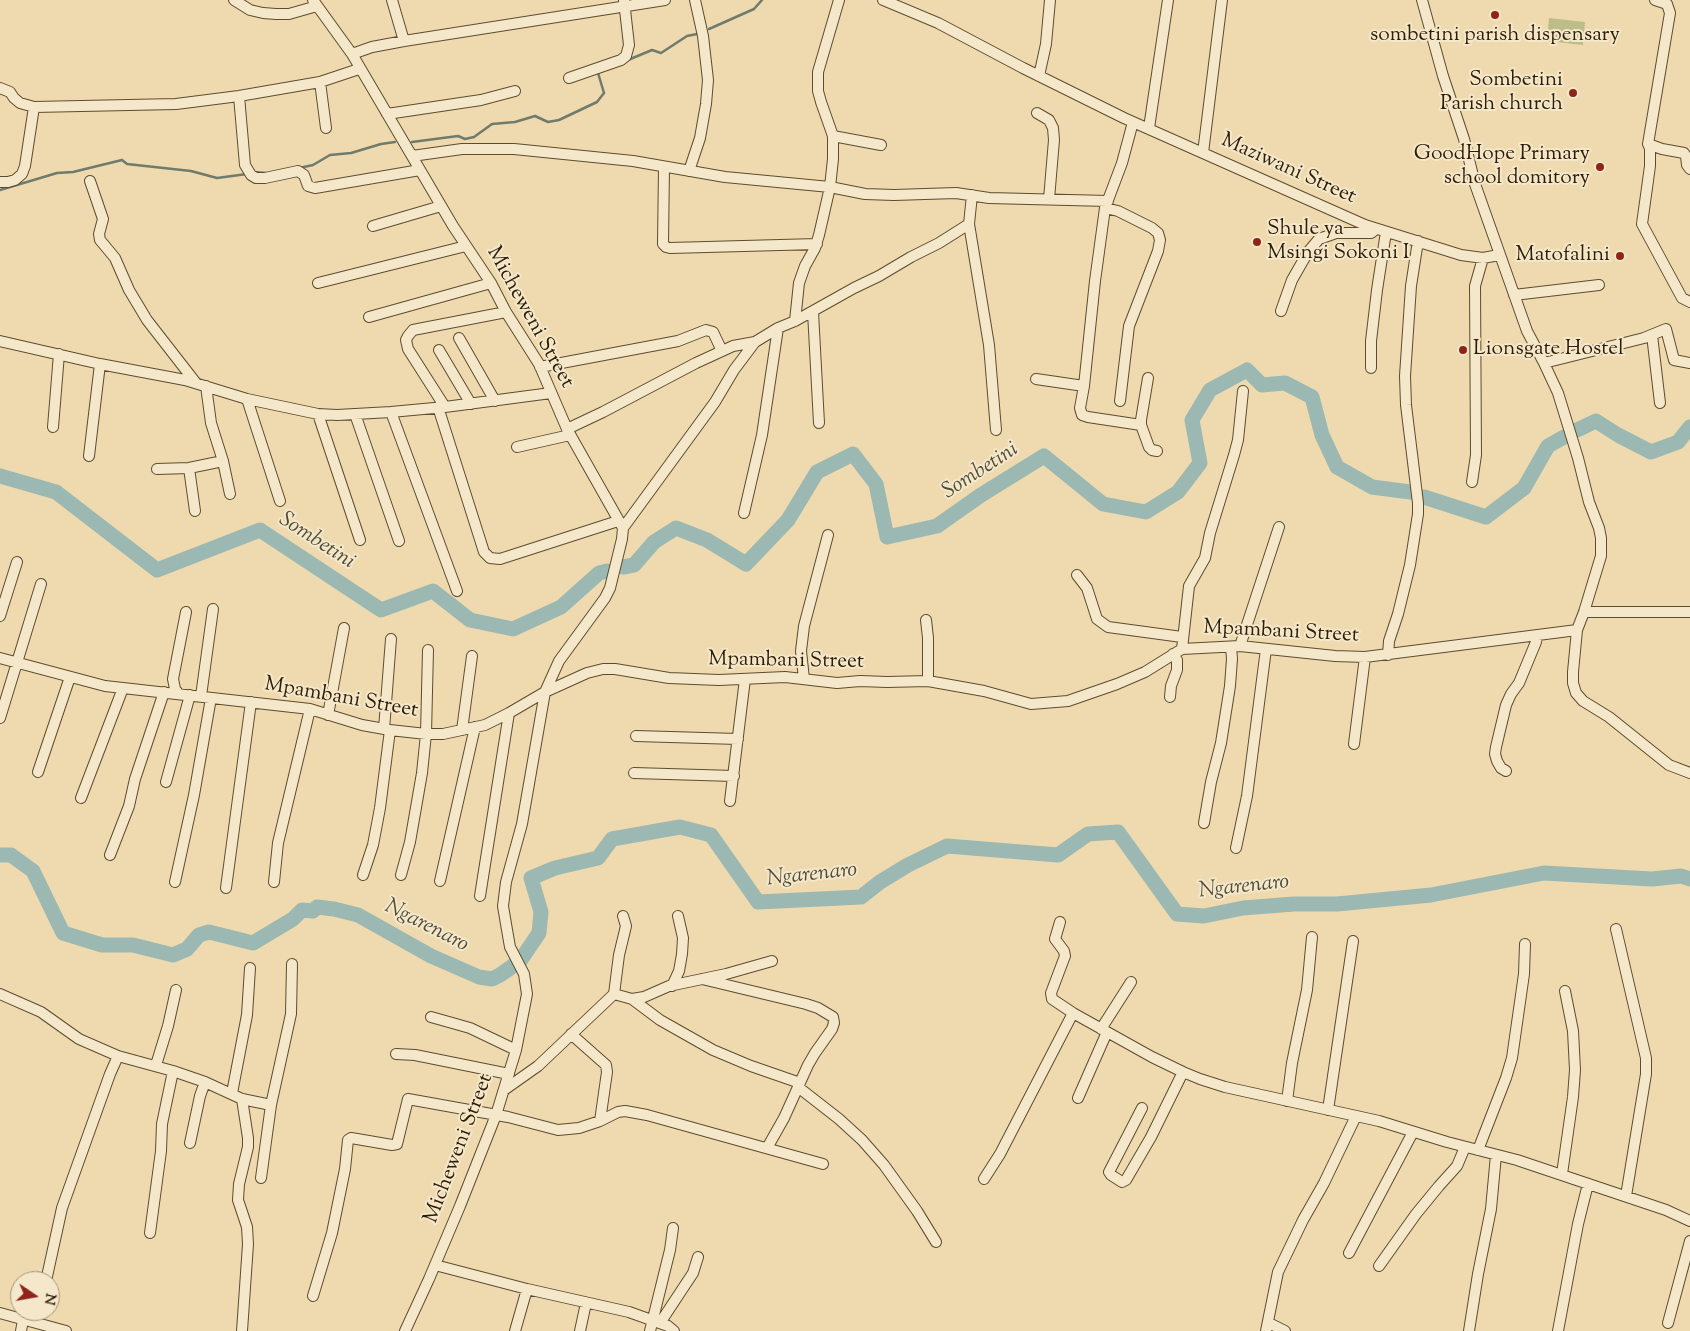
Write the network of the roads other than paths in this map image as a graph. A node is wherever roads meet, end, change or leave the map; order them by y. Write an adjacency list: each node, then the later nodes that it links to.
1 (234, 0): 12 (street)
2 (392, 0): 14 (street)
3 (665, 0): 13 (street)
4 (695, 0): 37 (street)
5 (839, 0): 29 (street)
6 (883, 0): 17 (street, Maziwani Street)
7 (1050, 0): 17 (street)
8 (1168, 0): 28 (street)
9 (1222, 0): 32 (street)
10 (1422, 0): 51 (street)
11 (1655, 0): 30 (street)
12 (315, 3): 15 (street, Micheweni Street)
13 (624, 3): 14 (street); 18 (street)
14 (404, 41): 15 (street)
15 (352, 54): 16 (street, Micheweni Street)
16 (359, 68): 19 (street); 25 (street, Micheweni Street)
17 (1039, 76): 26 (street, Maziwani Street)
18 (569, 78)
19 (320, 82): 22 (street); 27 (street)
20 (0, 88): 23 (street)
21 (515, 91): 25 (street)
22 (239, 96): 23 (street); 36 (street)
23 (34, 107): 39 (street)
24 (1037, 113): 42 (street)
25 (387, 114): 33 (street, Micheweni Street)
26 (1129, 120): 28 (street, Maziwani Street); 43 (street)
27 (326, 128)
28 (1149, 128): 32 (street, Maziwani Street)
29 (833, 136): 31 (street); 40 (street)
30 (1648, 144): 35 (street); 57 (street)
31 (881, 145)
32 (1203, 153): 47 (street, Maziwani Street)
33 (412, 156): 34 (street); 36 (street, Micheweni Street)
34 (664, 167): 37 (street); 49 (street)
35 (1690, 169)
36 (420, 170): 44 (street, Micheweni Street)
37 (689, 171): 40 (street)
38 (90, 181): 78 (street)
39 (0, 182)
40 (830, 187): 41 (street); 49 (street)
41 (972, 195): 42 (street); 45 (street)
42 (1049, 199): 43 (street)
43 (1107, 205): 79 (street); 84 (street)
44 (441, 206): 46 (street); 50 (street, Micheweni Street)
45 (969, 224): 60 (street); 94 (street)
46 (373, 226)
47 (1381, 230): 48 (street, Maziwani Street); 58 (street); 75 (street)
48 (1418, 241): 52 (street, Maziwani Street); 131 (street)
49 (817, 244): 62 (street)
50 (466, 246): 53 (street); 54 (street, Micheweni Street)
51 (1499, 255): 52 (street, Maziwani Street); 56 (street)
52 (1484, 258): 102 (street)
53 (318, 283)
54 (491, 284): 59 (street, Micheweni Street); 61 (street)
55 (1600, 285): 56 (street)
56 (1514, 295): 71 (street)
57 (1690, 302)
58 (1281, 311)
59 (506, 312): 74 (street, Micheweni Street); 87 (street)
60 (812, 312): 62 (street); 91 (street)
61 (369, 317)
62 (795, 322): 63 (street)
63 (778, 328): 67 (street); 106 (street)
64 (1652, 335): 71 (street); 72 (street); 85 (street)
65 (459, 338): 83 (street)
66 (0, 341): 70 (street)
67 (755, 342): 69 (street); 107 (street)
68 (439, 350): 86 (street)
69 (722, 351): 74 (street); 95 (street)
70 (59, 354): 73 (street); 93 (street)
71 (1544, 363): 118 (street)
72 (1690, 363)
73 (100, 364): 78 (street); 98 (street)
74 (540, 367): 81 (street, Micheweni Street)
75 (1371, 368)
76 (1148, 378): 92 (street)
77 (1036, 380): 79 (street)
78 (202, 385): 82 (street); 99 (street)
79 (1084, 386): 92 (street)
80 (1243, 391): 125 (street)
81 (551, 393): 83 (street); 95 (street, Micheweni Street)
82 (246, 399): 89 (street); 104 (street)
83 (495, 401): 86 (street)
84 (1120, 401)
85 (1660, 403)
86 (471, 404): 87 (street)
87 (442, 407): 88 (street); 107 (street)
88 (391, 412): 90 (street); 115 (street)
89 (318, 414): 90 (street); 110 (street)
90 (355, 414): 111 (street)
91 (819, 423)
92 (1141, 425): 97 (street)
93 (53, 427)
94 (996, 430)
95 (569, 432): 96 (street); 107 (street, Micheweni Street)
96 (517, 447)
97 (1157, 452)
98 (89, 456)
99 (223, 461): 100 (street); 103 (street)
100 (189, 468): 101 (street); 105 (street)
101 (157, 469)
102 (1472, 482)
103 (230, 494)
104 (280, 501)
105 (195, 511)
106 (744, 513)
107 (620, 525): 142 (street)
108 (1279, 527): 127 (street)
109 (828, 535): 138 (street)
110 (360, 540)
111 (399, 541)
112 (16, 562): 120 (street)
113 (1077, 575): 125 (street)
114 (41, 584): 135 (street)
115 (457, 591)
116 (213, 609): 143 (street)
117 (186, 612): 143 (street)
118 (1584, 612): 119 (street); 123 (street)
119 (1690, 612)
120 (0, 616)
121 (926, 620): 139 (street)
122 (344, 628): 148 (street)
123 (1577, 630): 124 (street, Mpambani Street); 160 (street)
124 (1537, 635): 131 (street, Mpambani Street); 157 (street)
125 (1182, 637): 130 (street)
126 (391, 639): 151 (street)
127 (1236, 646): 128 (street, Mpambani Street); 130 (street, Mpambani Street); 165 (street)
128 (1266, 649): 133 (street, Mpambani Street); 166 (street)
129 (428, 650): 153 (street)
130 (1177, 652): 139 (street, Mpambani Street); 144 (street)
131 (1388, 654): 133 (street, Mpambani Street)
132 (472, 656): 152 (street)
133 (1365, 656): 156 (street)
134 (0, 658): 135 (street, Mpambani Street)
135 (16, 662): 136 (street, Mpambani Street); 149 (street)
136 (70, 676): 140 (street, Mpambani Street); 158 (street)
137 (745, 679): 138 (street, Mpambani Street); 142 (street, Mpambani Street); 155 (street)
138 (804, 679): 139 (street, Mpambani Street)
139 (928, 680)
140 (123, 688): 141 (street, Mpambani Street); 163 (street)
141 (164, 692): 143 (street, Mpambani Street); 167 (street)
142 (545, 692): 147 (street, Mpambani Street); 197 (street, Micheweni Street)
143 (195, 696): 145 (street, Mpambani Street); 162 (street); 171 (street)
144 (1170, 697)
145 (251, 702): 146 (street, Mpambani Street); 173 (street)
146 (310, 709): 148 (street, Mpambani Street); 172 (street)
147 (510, 713): 150 (street, Mpambani Street); 174 (street)
148 (328, 715): 151 (street, Mpambani Street)
149 (0, 718)
150 (475, 727): 152 (street, Mpambani Street); 170 (street)
151 (387, 730): 153 (street, Mpambani Street); 168 (street)
152 (462, 730): 153 (street, Mpambani Street)
153 (426, 734): 169 (street)
154 (636, 736): 155 (street)
155 (738, 739): 161 (street)
156 (1354, 744)
157 (1506, 771)
158 (38, 772)
159 (634, 773): 161 (street)
160 (1690, 773)
161 (734, 776): 164 (street)
162 (166, 782)
163 (81, 798)
164 (730, 801)
165 (1204, 824)
166 (1236, 848)
167 (110, 855)
168 (363, 875)
169 (401, 875)
170 (440, 881)
171 (175, 882)
172 (274, 882)
173 (226, 888)
174 (480, 896)
175 (623, 916): 191 (street)
176 (678, 916): 187 (street)
177 (1060, 922): 193 (street)
178 (1616, 929): 228 (street)
179 (1312, 937): 210 (street)
180 (1353, 941): 213 (street)
181 (1525, 944): 221 (street)
182 (772, 961): 185 (street)
183 (292, 964): 211 (street)
184 (250, 968): 207 (street)
185 (702, 979): 187 (street); 205 (street)
186 (1131, 982): 195 (street)
187 (672, 986): 192 (street)
188 (176, 990): 200 (street)
189 (1565, 990): 224 (street)
190 (0, 994): 199 (street)
191 (614, 994): 192 (street); 196 (street)
192 (632, 999): 205 (street)
193 (1073, 1014): 195 (street); 226 (street)
194 (431, 1017): 197 (street)
195 (1104, 1030): 202 (street); 208 (street)
196 (571, 1034): 206 (street); 216 (street)
197 (516, 1050): 203 (street, Micheweni Street)
198 (396, 1054): 203 (street)
199 (118, 1056): 200 (street); 238 (street)
200 (156, 1065): 201 (street)
201 (173, 1071): 204 (street); 231 (street)
202 (1183, 1072): 210 (street); 212 (street)
203 (509, 1074): 206 (street, Micheweni Street)
204 (205, 1082): 207 (street); 218 (street)
205 (799, 1085): 220 (street); 233 (street)
206 (504, 1090): 214 (street, Micheweni Street)
207 (232, 1093): 209 (street)
208 (1078, 1098)
209 (242, 1099): 211 (street); 248 (street)
210 (1287, 1101): 213 (street)
211 (271, 1105): 225 (street)
212 (1142, 1108)
213 (1328, 1110): 215 (street)
214 (496, 1115): 216 (street); 236 (street, Micheweni Street); 240 (street)
215 (1356, 1116): 217 (street); 245 (street)
216 (600, 1121): 220 (street)
217 (1413, 1132): 219 (street); 234 (street)
218 (190, 1143)
219 (1465, 1147): 221 (street); 237 (street)
220 (767, 1148): 223 (street)
221 (1478, 1150): 222 (street)
222 (1496, 1154): 224 (street); 255 (street)
223 (823, 1164)
224 (1562, 1174): 227 (street)
225 (261, 1178)
226 (984, 1178)
227 (1588, 1184): 228 (street); 256 (street)
228 (1626, 1196): 229 (street)
229 (1690, 1220)
230 (674, 1228): 243 (street)
231 (150, 1233)
232 (1690, 1241): 244 (street)
233 (936, 1242)
234 (1349, 1253)
235 (698, 1257): 243 (street)
236 (435, 1265): 239 (street); 249 (street, Micheweni Street)
237 (1379, 1266)
238 (48, 1271)
239 (527, 1289): 241 (street); 250 (street)
240 (313, 1296)
241 (586, 1303): 243 (street); 251 (street)
242 (28, 1321): 246 (street); 247 (street)
243 (657, 1322): 252 (street); 253 (street)
244 (1668, 1323)
245 (1267, 1327): 254 (street)
246 (21, 1331)
247 (66, 1331)
248 (242, 1331)
249 (405, 1331)
250 (515, 1331)
251 (580, 1331)
252 (650, 1331)
253 (674, 1331)
254 (1285, 1331)
255 (1469, 1331)
256 (1558, 1331)

